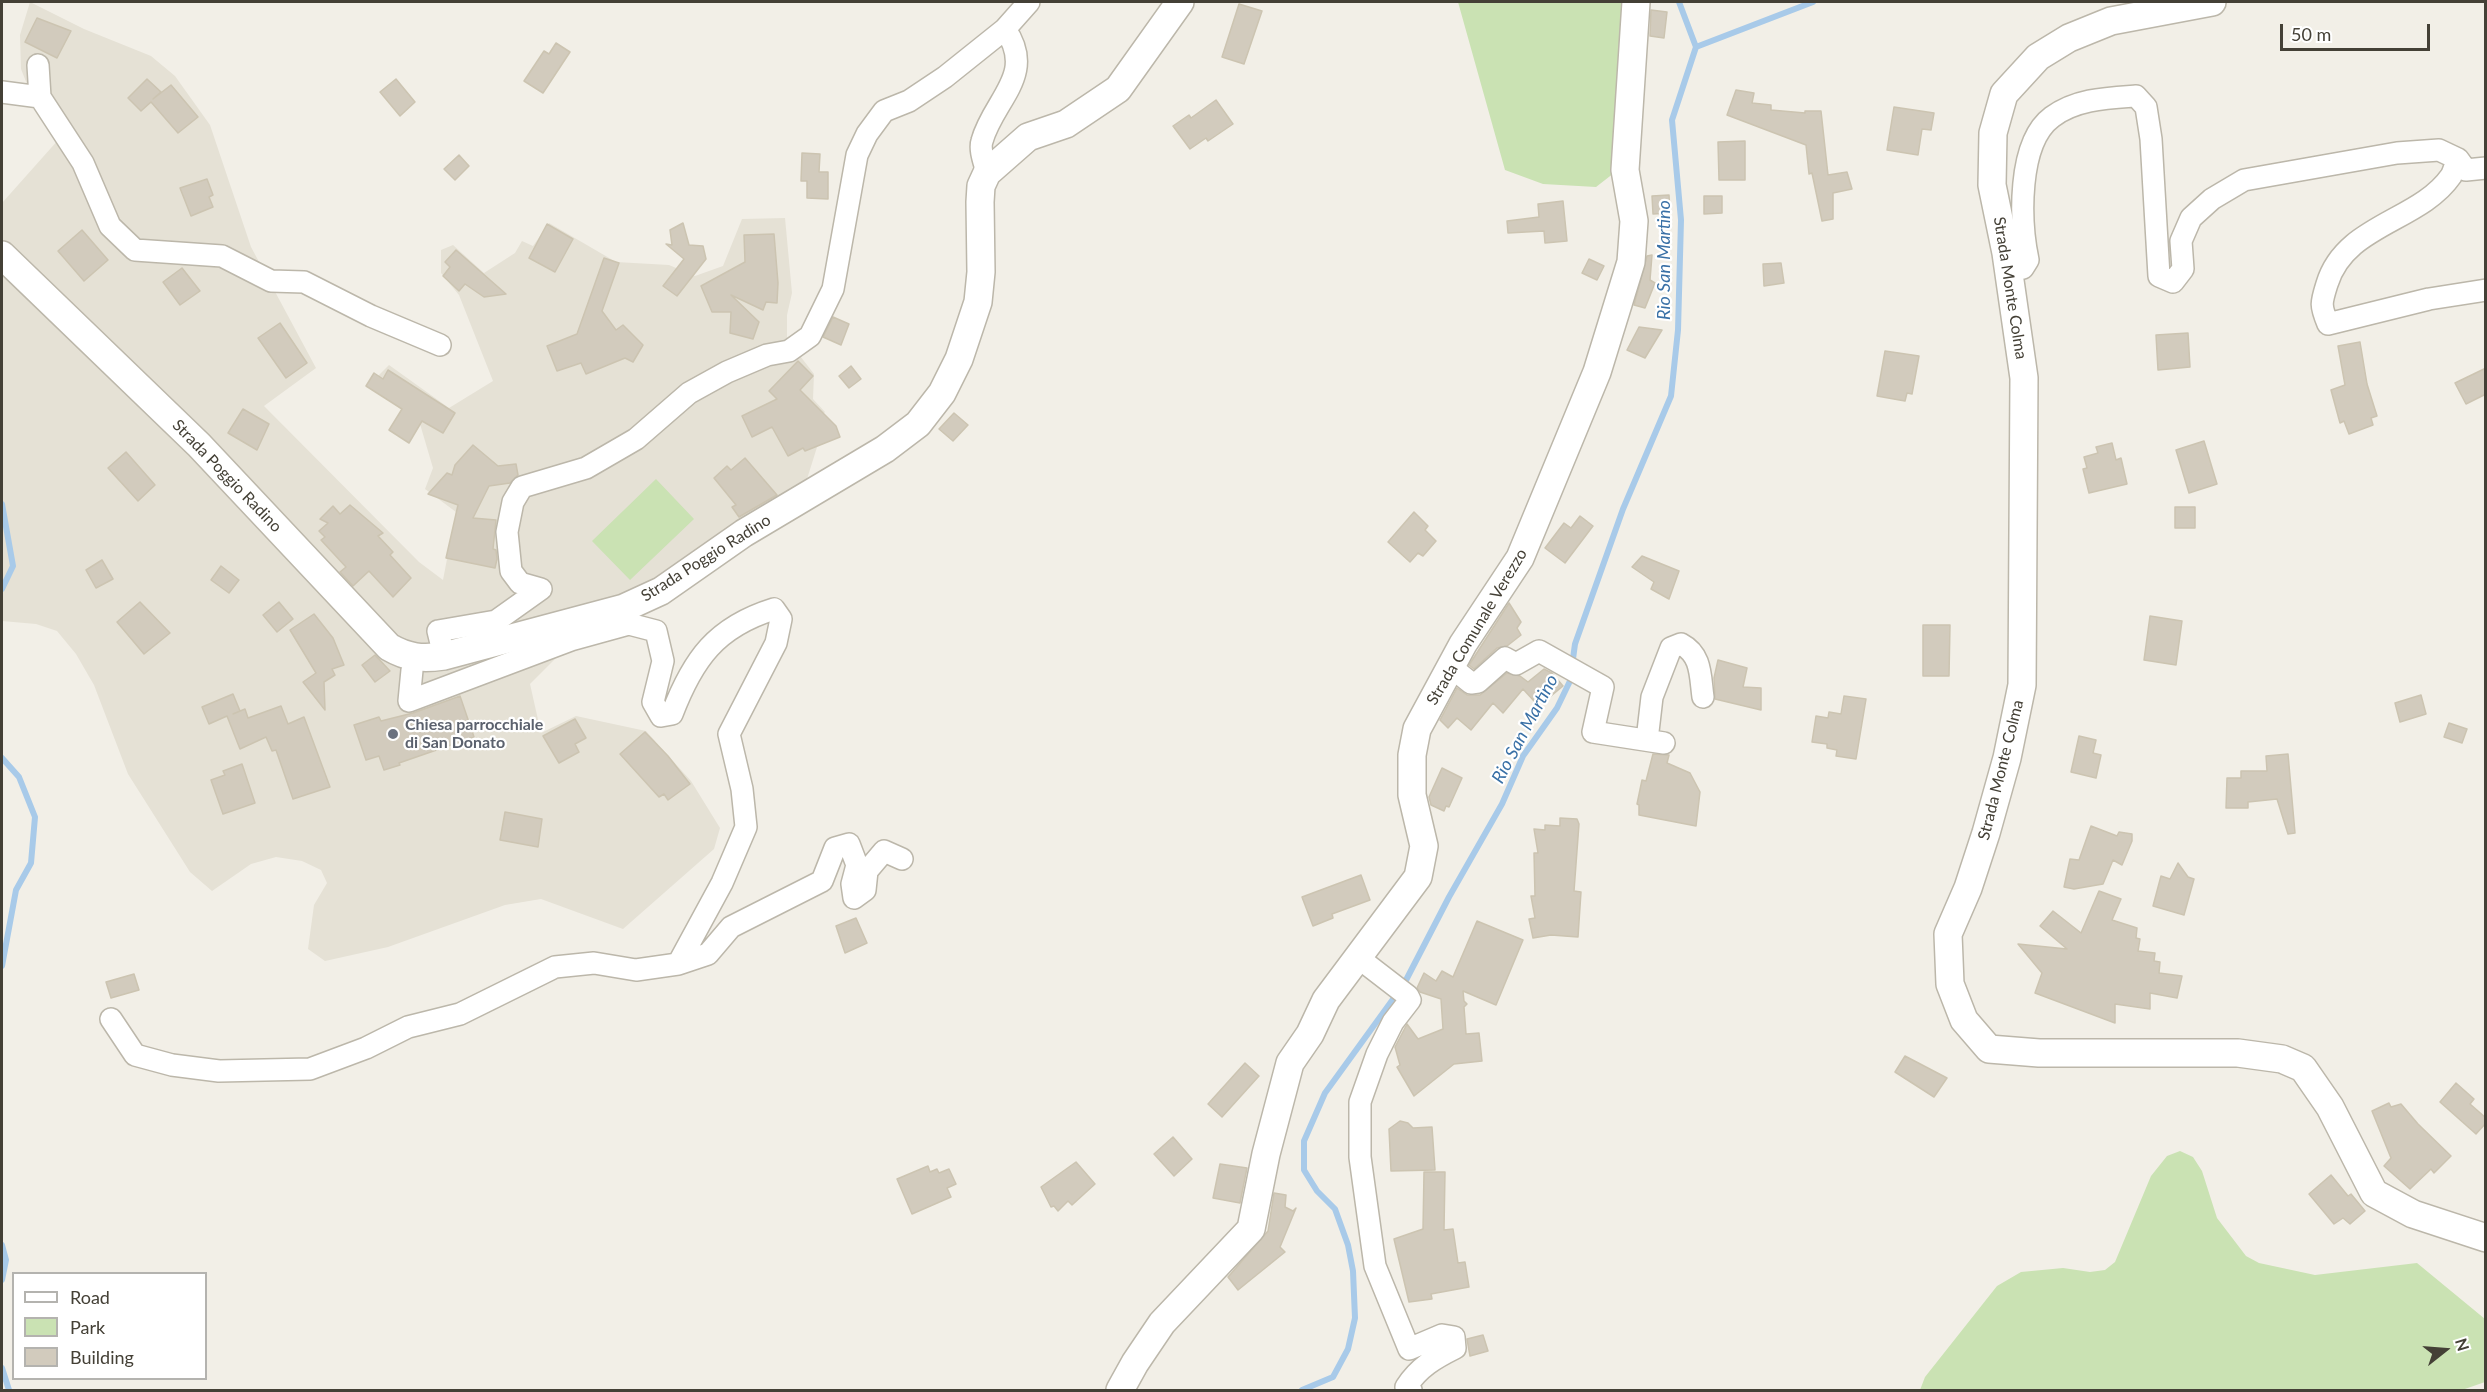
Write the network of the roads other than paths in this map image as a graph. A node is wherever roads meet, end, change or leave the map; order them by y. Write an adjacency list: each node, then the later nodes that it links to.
1 (1029, 2): 5 (street)
2 (1180, 2): 11 (street)
3 (1636, 2): 19 (street, Strada Comunale Verezzo)
4 (2212, 2): 13 (street, Strada Monte Colma)
5 (1005, 29): 11 (street); 17 (street)
6 (38, 65): 8 (street)
7 (2, 92): 8 (street)
8 (40, 97): 15 (street)
9 (2458, 159): 10 (street); 13 (street); 14 (street)
10 (2486, 168)
11 (987, 173): 16 (street, Strada Poggio Radino)
12 (2, 255): 17 (street, Strada Poggio Radino)
13 (2009, 270): 25 (street, Strada Monte Colma)
14 (2486, 290)
15 (440, 345)
16 (573, 630): 17 (street, Strada Poggio Radino); 18 (street); 23 (street)
17 (444, 656)
18 (412, 670)
19 (1445, 677): 20 (street); 22 (street, Strada Comunale Verezzo)
20 (1703, 697)
21 (902, 859): 23 (street)
22 (1360, 959): 26 (street, Strada Comunale Verezzo); 27 (street)
23 (678, 964): 24 (street)
24 (111, 1019)
25 (2486, 1238)
26 (1120, 1390)
27 (1411, 1390)

